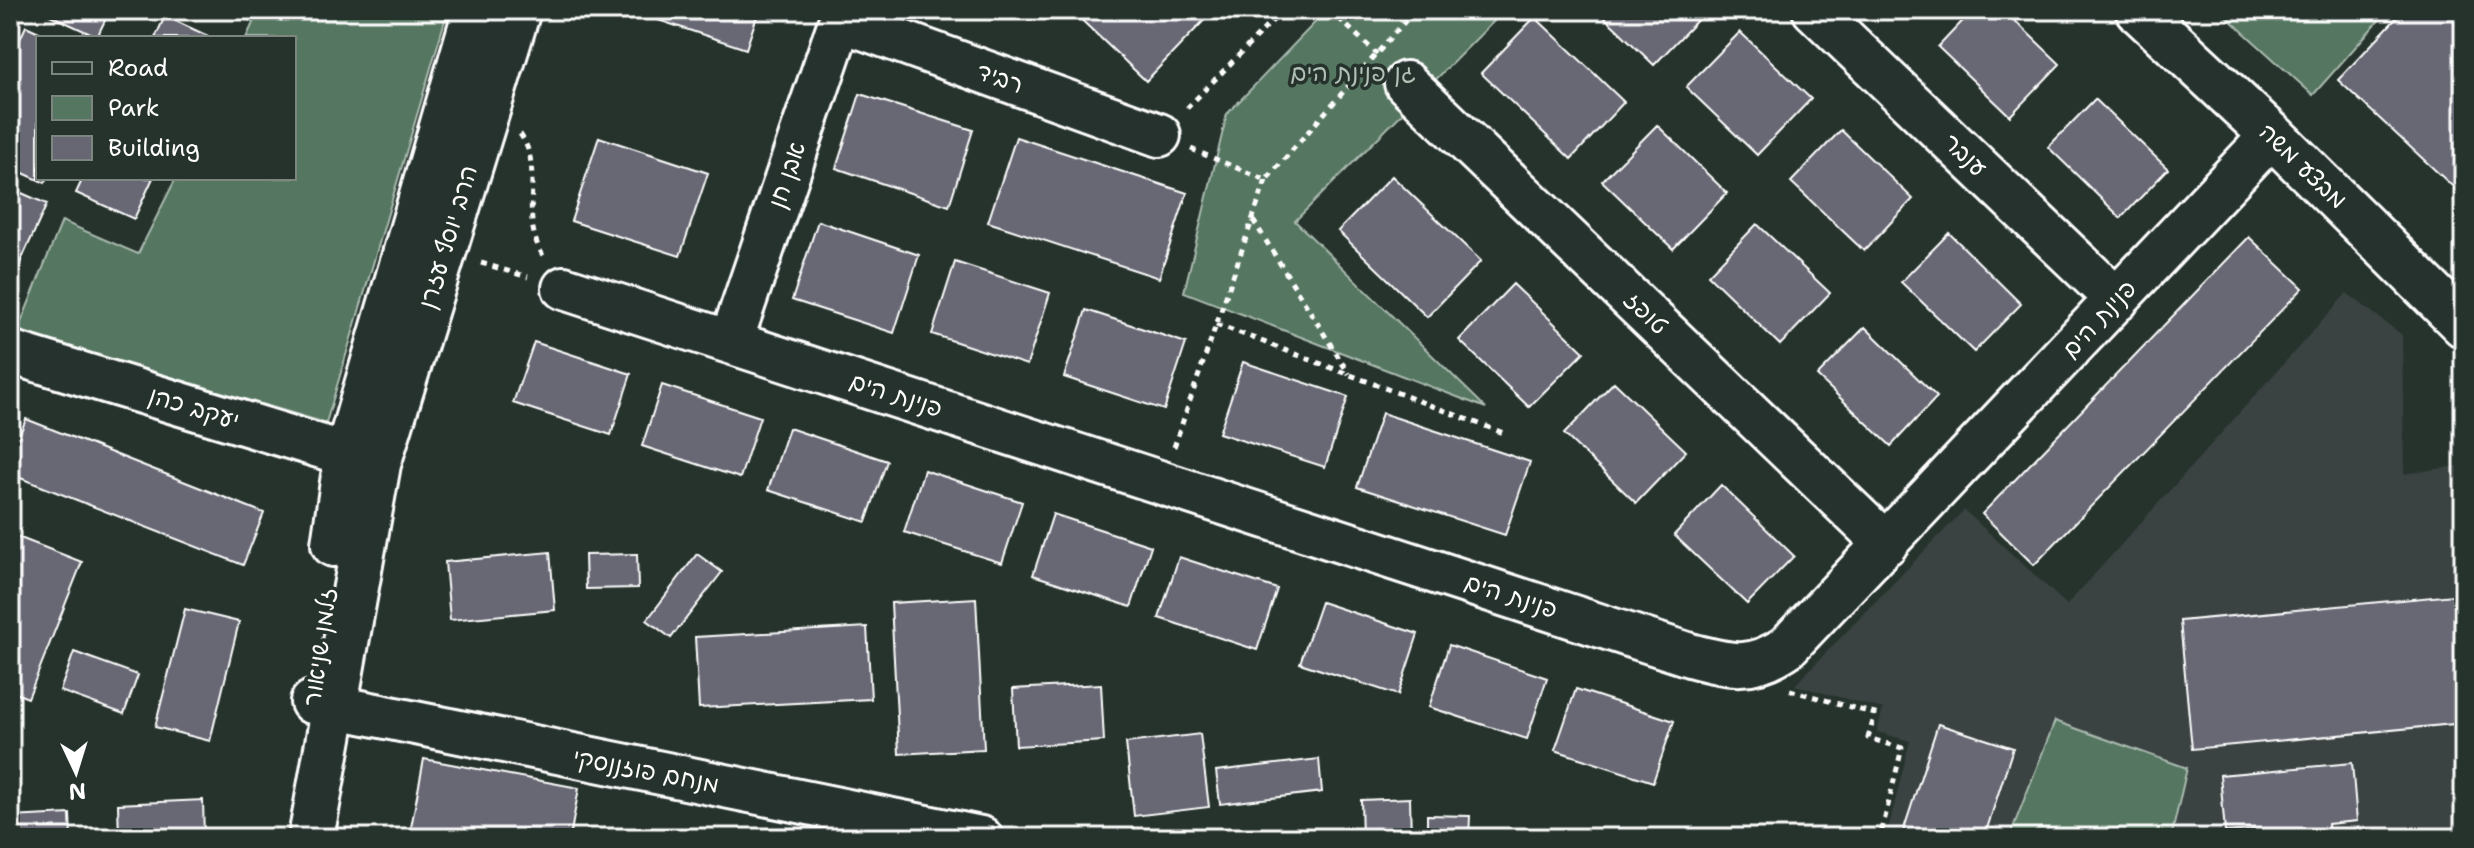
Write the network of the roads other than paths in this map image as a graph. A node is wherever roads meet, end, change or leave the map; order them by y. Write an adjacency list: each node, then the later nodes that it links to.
1 (476, 10): 14 (street, הרב יוסף עזרן)
2 (518, 10): 14 (street, הרב יוסף עזרן)
3 (1814, 10): 10 (street, ענבר)
4 (2138, 10): 8 (street, מבצע משה)
5 (843, 15): 7 (street, רביד); 12 (street, אבן חן)
6 (1406, 83): 15 (street, טופז)
7 (1159, 135)
8 (2272, 135): 10 (street, פנינת הים); 11 (street, מבצע משה)
9 (564, 288): 12 (street, פנינת הים)
10 (2117, 300): 15 (street, פנינת הים)
11 (2464, 325)
12 (731, 341): 15 (street, פנינת הים)
13 (10, 352): 14 (street, יעקב כהן)
14 (362, 459): 16 (street, זלמן שניאור)
15 (1886, 544)
16 (323, 706): 17 (street, זלמן שניאור); 18 (street, זלמן שניאור); 19 (street, מנחם פוזננסקי)
17 (286, 838)
18 (311, 838)
19 (981, 838)

